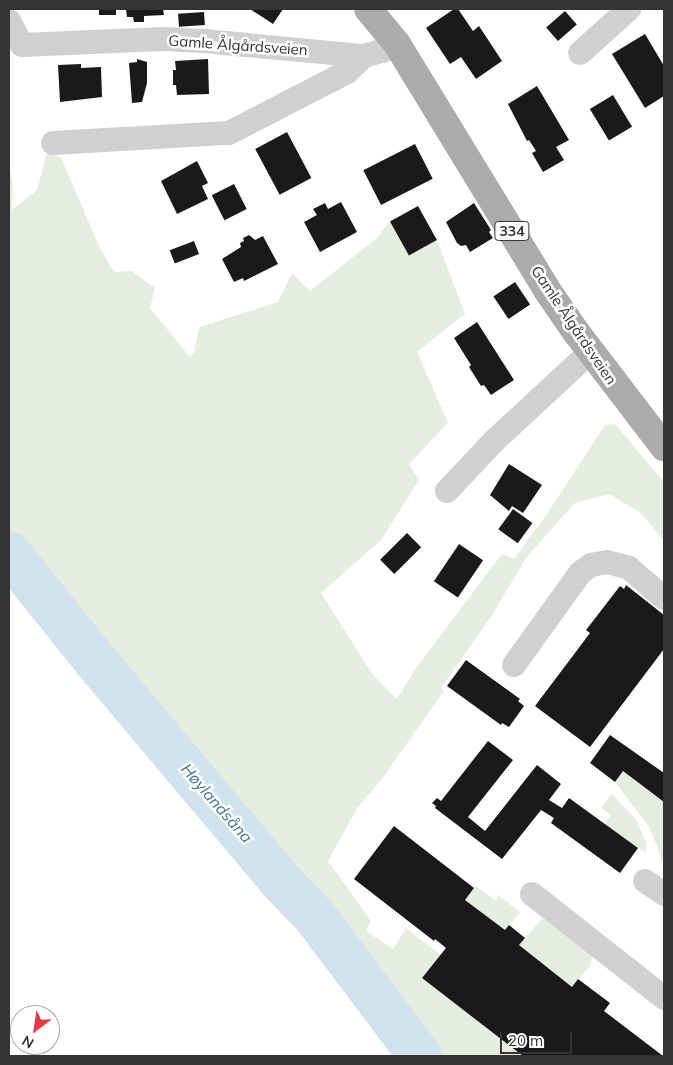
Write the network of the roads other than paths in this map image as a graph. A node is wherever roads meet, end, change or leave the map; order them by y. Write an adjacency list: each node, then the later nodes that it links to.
1 (368, 9): 4 (main road, Gamle Ålgårdsveien / 334)
2 (629, 9): 5 (street)
3 (9, 21): 6 (street, Gamle Ålgårdsveien)
4 (397, 44): 6 (street, Gamle Ålgårdsveien); 8 (main road, Gamle Ålgårdsveien / 334)
5 (580, 53)
6 (364, 56): 7 (street, Gamle Ålgårdsveien)
7 (54, 142)
8 (590, 352): 9 (main road, Gamle Ålgårdsveien / 334); 10 (street)
9 (664, 447)
10 (447, 491)
11 (664, 598): 12 (street)
12 (514, 664)
13 (645, 881): 15 (street)
14 (532, 894): 16 (street)
15 (664, 894)
16 (664, 998)

